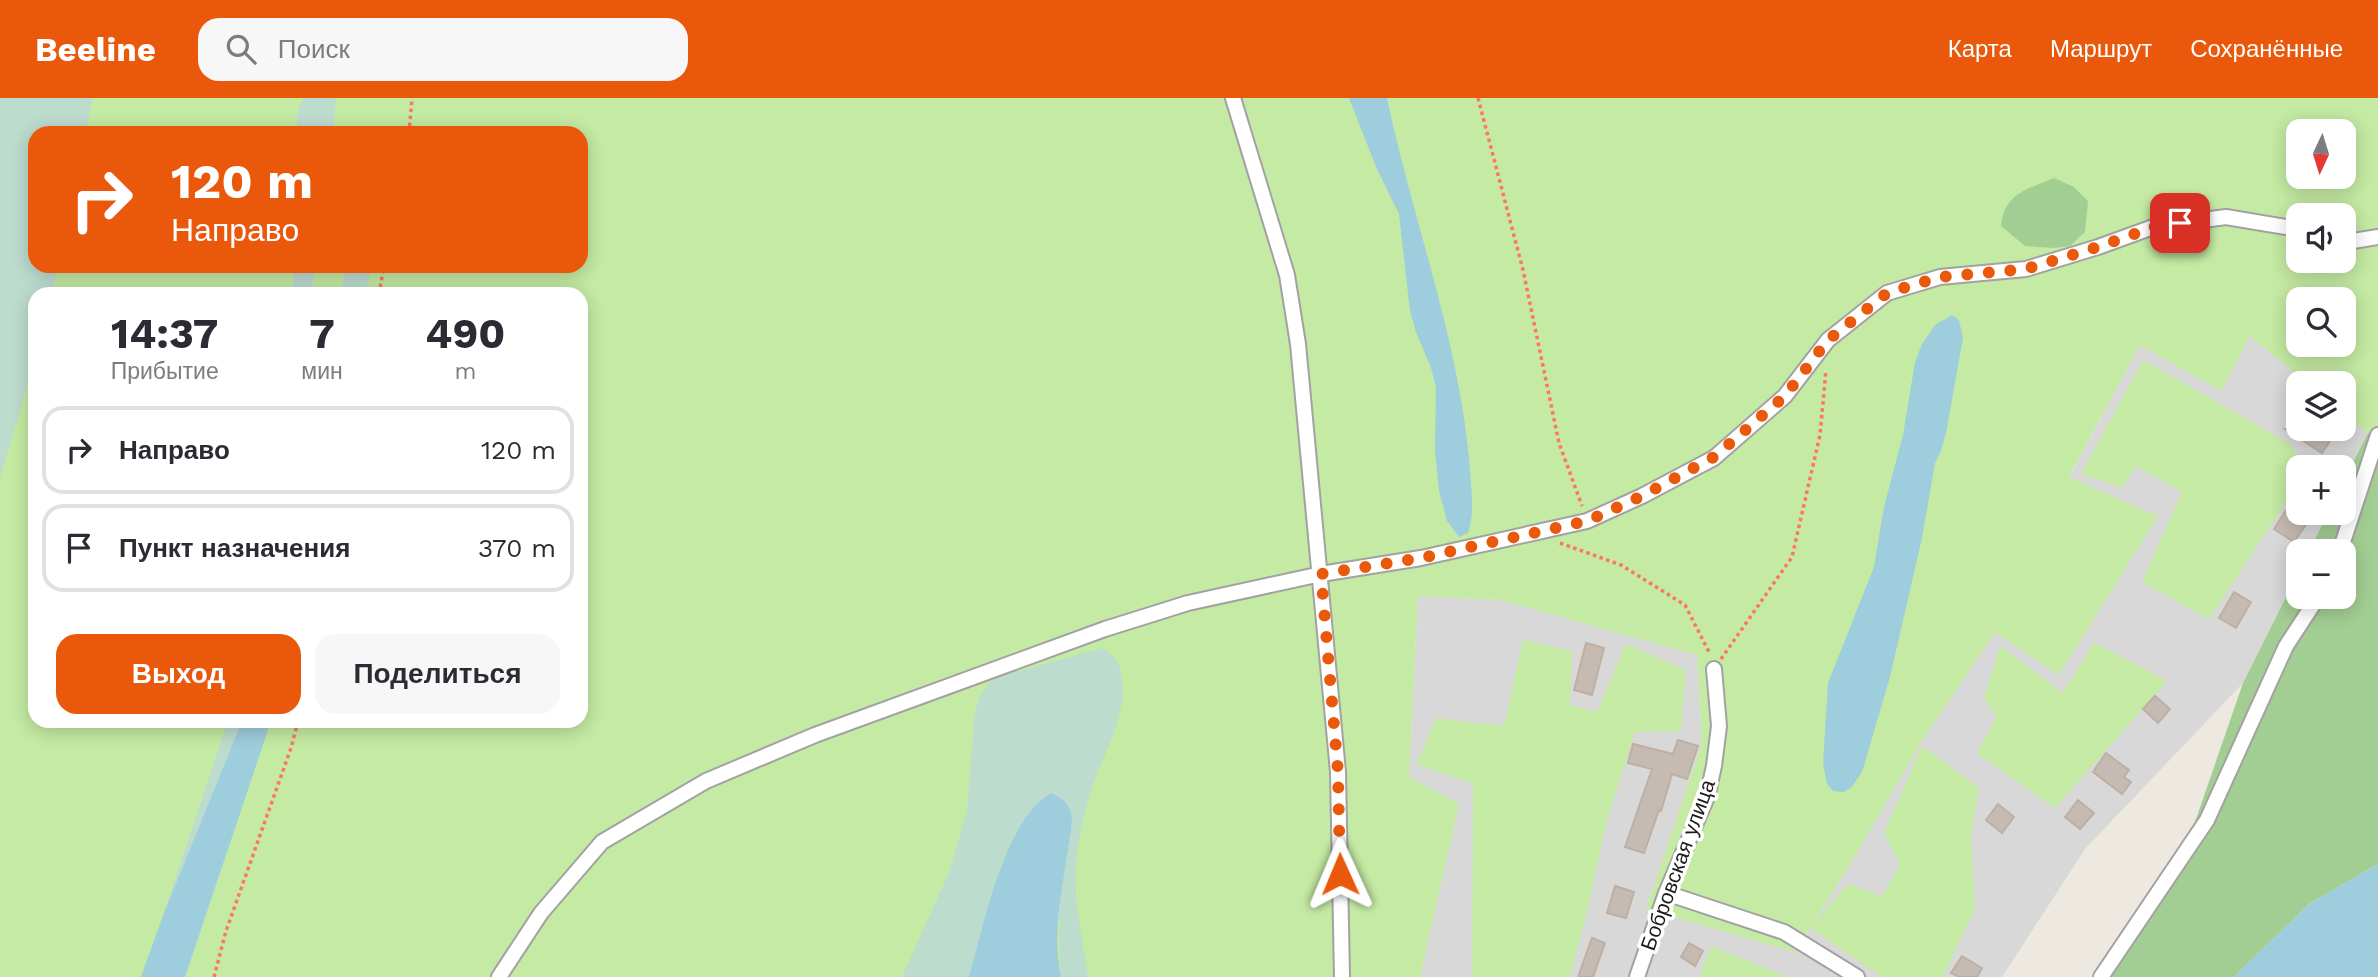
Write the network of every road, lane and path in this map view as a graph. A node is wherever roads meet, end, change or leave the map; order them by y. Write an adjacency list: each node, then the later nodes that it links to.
1 (412, 98): 4 (path)
2 (1233, 98): 13 (street)
3 (1478, 98): 10 (path)
4 (410, 126)
5 (2286, 227): 10 (street)
6 (2378, 237): 7 (street)
7 (2356, 241)
8 (1826, 367): 15 (path)
9 (2378, 435): 11 (street)
10 (1587, 521): 13 (street)
11 (2344, 539)
12 (1558, 542): 15 (path)
13 (1321, 574): 19 (street); 20 (street)
14 (2310, 609): 23 (street)
15 (1714, 669): 17 (street, Бобровская улица)
16 (296, 728): 18 (path)
17 (1666, 893): 21 (street, Бобровская улица); 22 (street)
18 (214, 977)
19 (499, 977)
20 (1342, 977)
21 (1637, 977)
22 (1857, 977)
23 (2101, 977)

